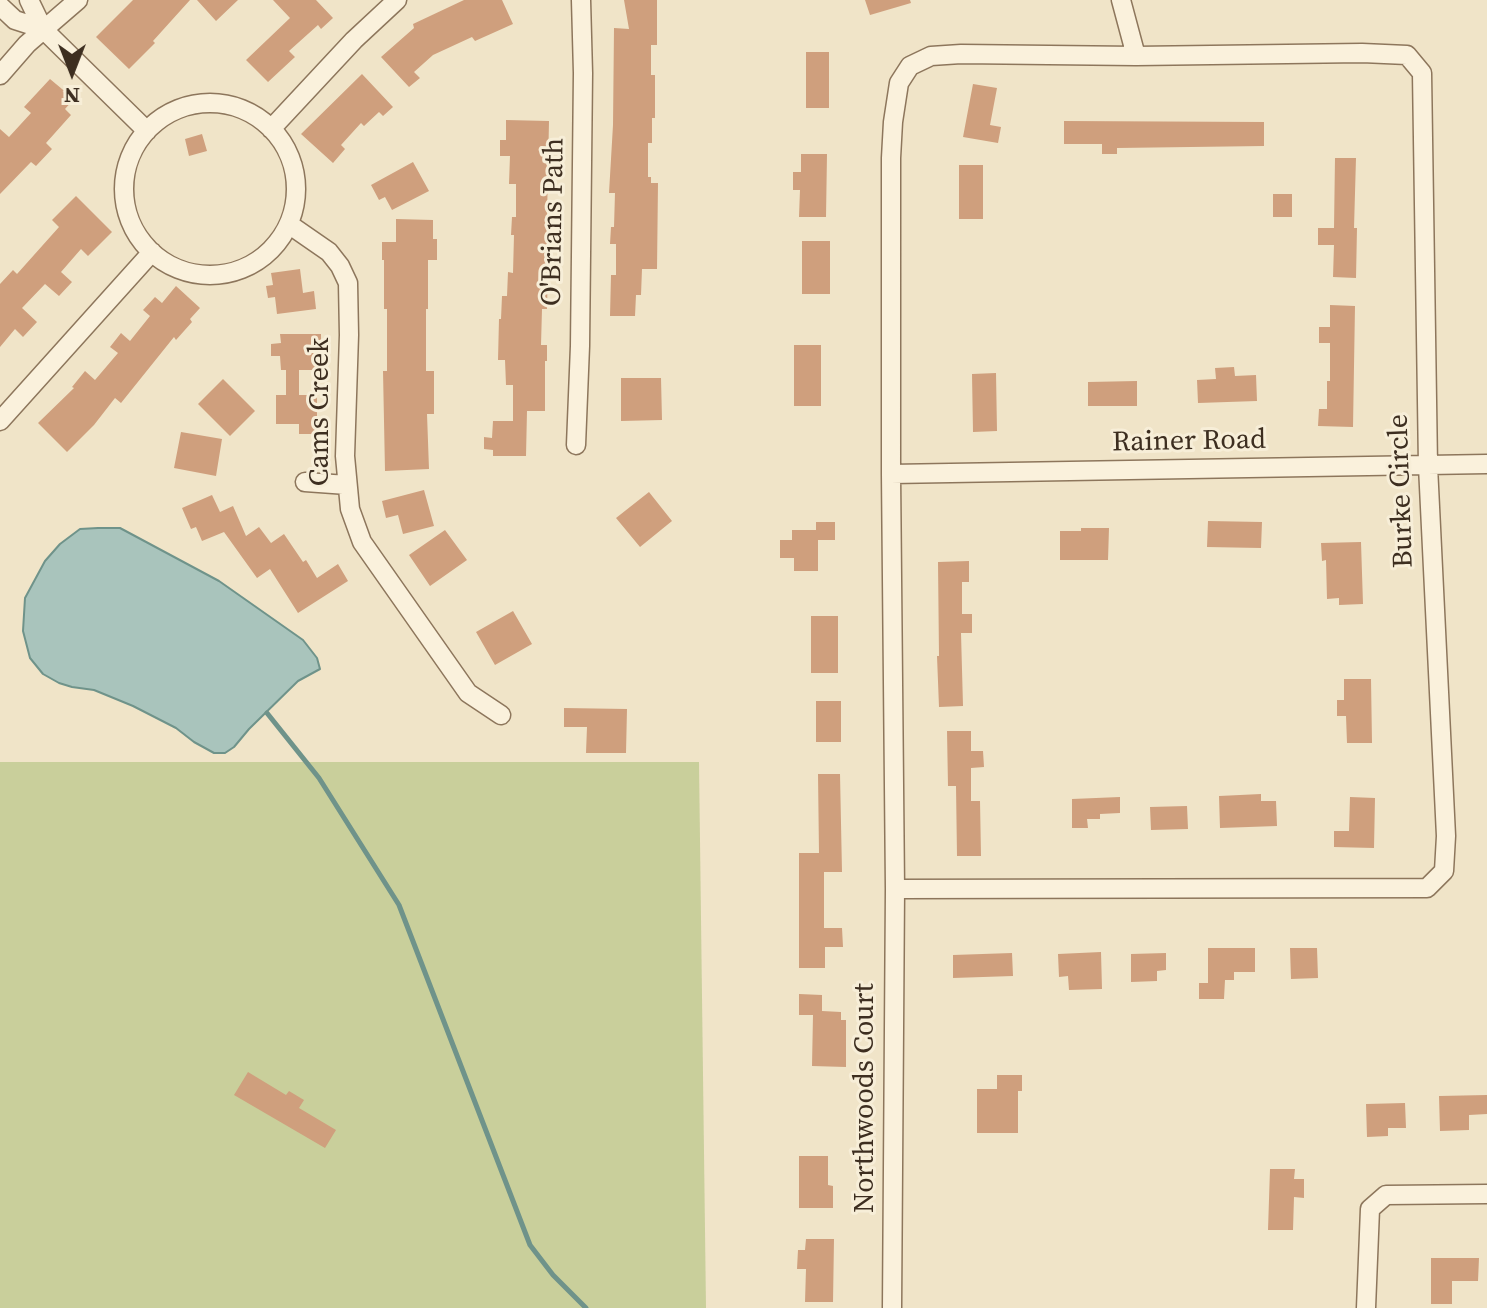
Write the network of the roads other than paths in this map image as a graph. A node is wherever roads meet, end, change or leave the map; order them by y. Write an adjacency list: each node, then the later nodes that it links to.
1 (29, 0): 7 (street)
2 (78, 0): 7 (street)
3 (397, 0): 10 (street)
4 (581, 0): 15 (street, O'Brians Path)
5 (1121, 0): 8 (street)
6 (0, 6): 7 (street)
7 (43, 29): 9 (street); 11 (street)
8 (1136, 56): 17 (street, Burke Circle); 18 (street, Burke Circle)
9 (0, 75)
10 (271, 129): 11 (street); 12 (street)
11 (147, 131): 13 (street)
12 (290, 225): 13 (street); 20 (street, Cams Creek)
13 (152, 252): 14 (street)
14 (0, 421)
15 (576, 445)
16 (1487, 464): 17 (street, Rainer Road)
17 (1428, 466): 18 (street, Rainer Road); 22 (street, Burke Circle)
18 (891, 474): 22 (street, Burke Circle)
19 (305, 482): 20 (street)
20 (347, 485): 21 (street, Cams Creek)
21 (501, 715)
22 (895, 889): 24 (street, Northwoods Court)
23 (1487, 1194): 25 (street)
24 (892, 1308)
25 (1366, 1308)

